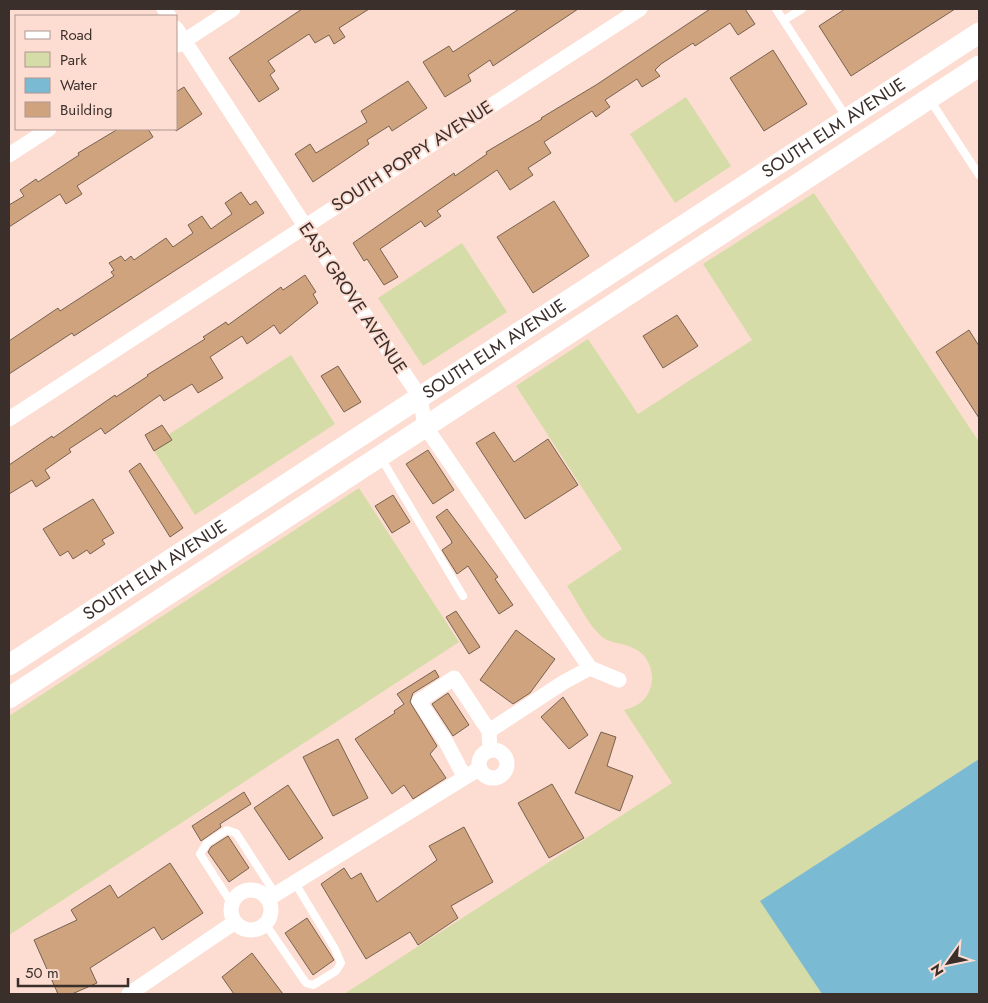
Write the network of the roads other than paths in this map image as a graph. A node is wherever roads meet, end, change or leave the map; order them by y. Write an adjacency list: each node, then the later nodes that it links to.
1 (233, 9): 7 (street)
2 (640, 9): 14 (street, SOUTH POPPY AVENUE)
3 (776, 9): 5 (lane)
4 (802, 9): 5 (lane)
5 (784, 20): 10 (lane)
6 (979, 33): 10 (main road, SOUTH ELM AVENUE)
7 (179, 38): 14 (street, EAST GROVE AVENUE)
8 (979, 66): 9 (main road, SOUTH ELM AVENUE)
9 (929, 99): 13 (lane); 17 (main road, SOUTH ELM AVENUE)
10 (848, 119): 15 (main road, SOUTH ELM AVENUE)
11 (47, 130): 12 (street)
12 (9, 155)
13 (979, 175)
14 (305, 226): 15 (street, EAST GROVE AVENUE); 16 (street, SOUTH POPPY AVENUE)
15 (420, 397): 17 (street, EAST GROVE AVENUE); 20 (main road, SOUTH ELM AVENUE)
16 (9, 419)
17 (425, 426): 18 (main road, SOUTH ELM AVENUE); 21 (street, EAST GROVE AVENUE)
18 (380, 457): 19 (lane); 23 (main road, SOUTH ELM AVENUE)
19 (463, 596)
20 (9, 665)
21 (590, 668): 22 (street); 24 (street)
22 (619, 680)
23 (9, 698)
24 (489, 731): 25 (street); 27 (street)
25 (490, 750): 26 (street); 26 (street)
26 (480, 768): 27 (street)
27 (464, 776): 28 (street)
28 (294, 883): 29 (street); 32 (lane)
29 (272, 897): 30 (street); 30 (lane); 32 (street)
30 (232, 904): 31 (street)
31 (234, 922): 32 (street); 33 (street)
32 (266, 925)
33 (129, 994)

